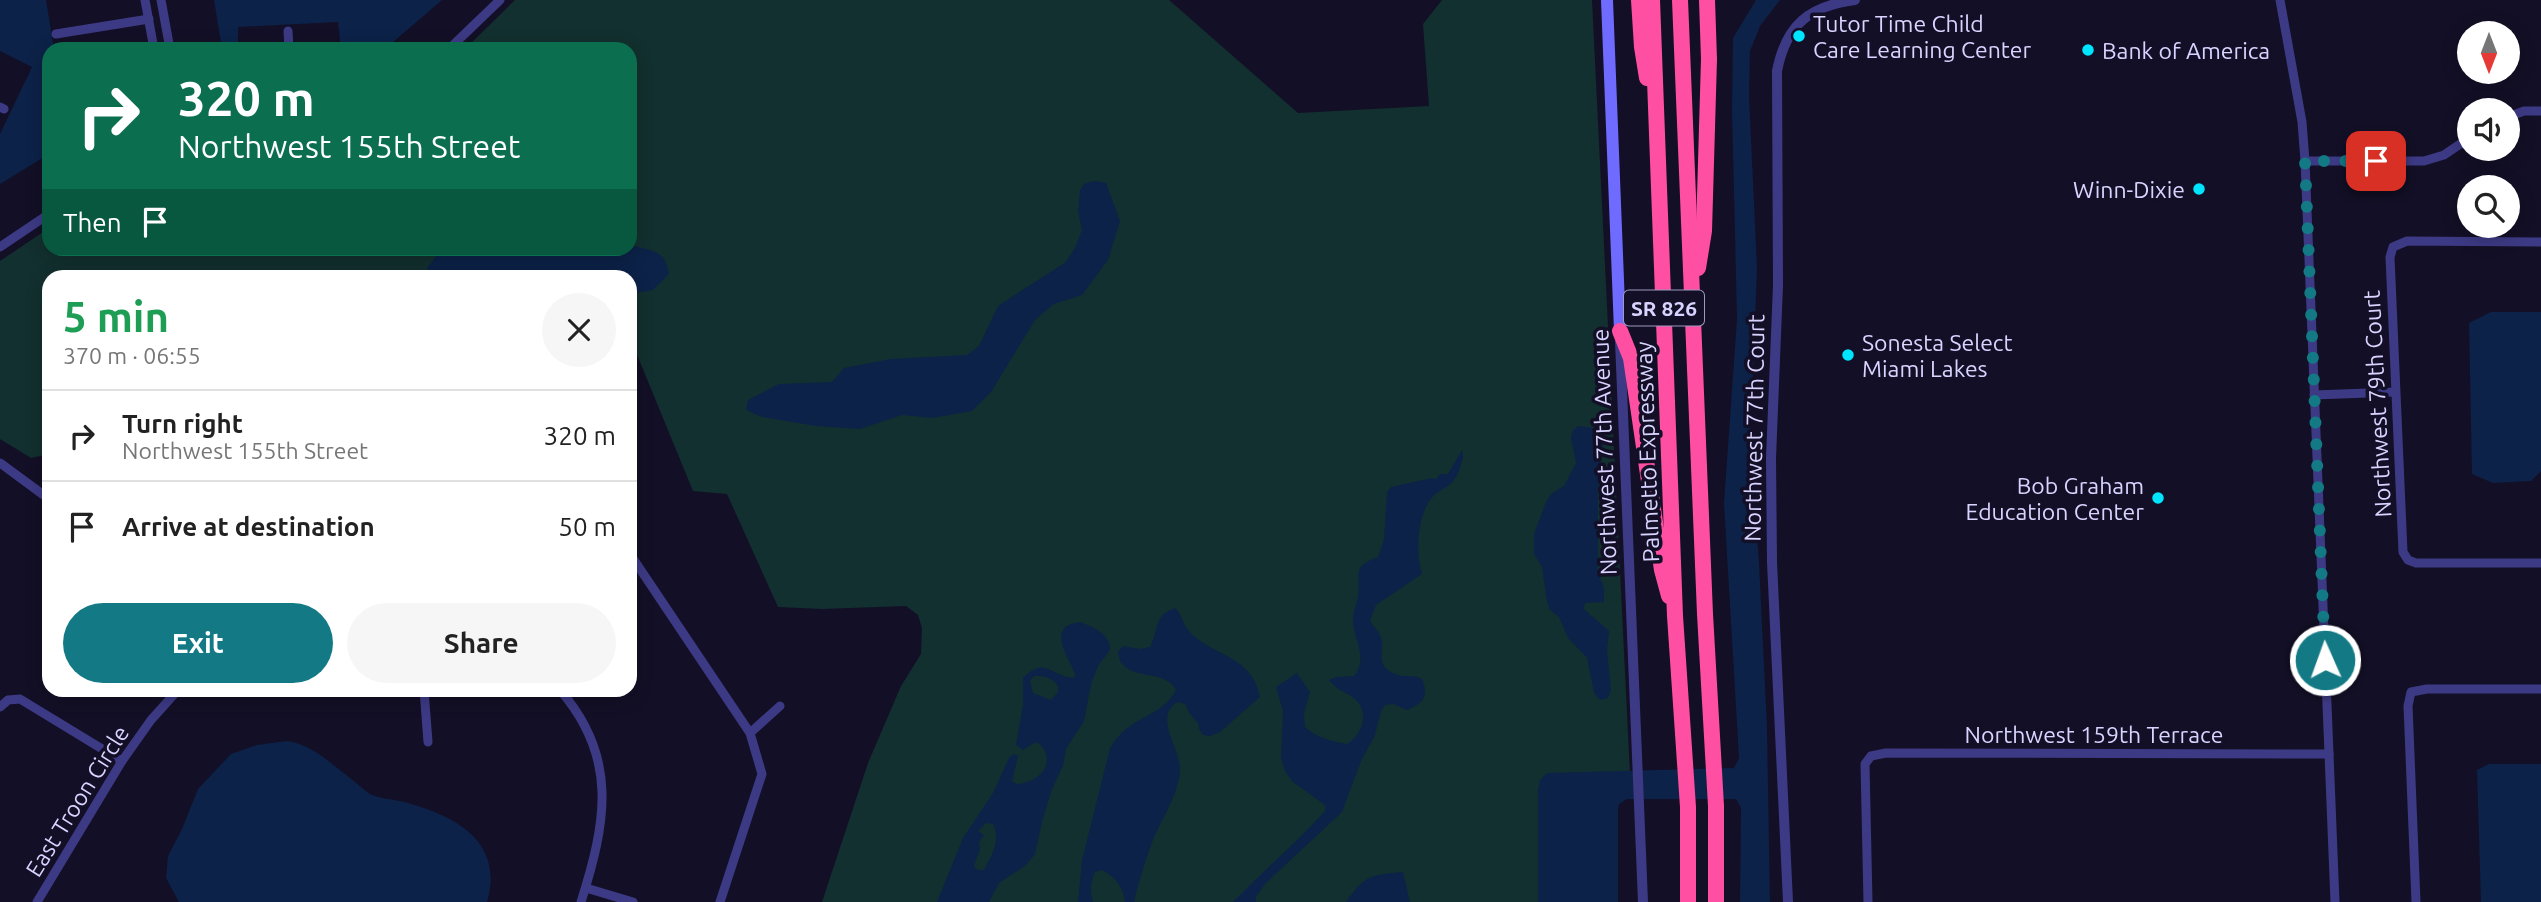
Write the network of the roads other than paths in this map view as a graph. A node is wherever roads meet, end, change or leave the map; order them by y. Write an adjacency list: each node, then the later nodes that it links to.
1 (145, 0): 11 (street)
2 (161, 0): 15 (street)
3 (500, 0): 17 (street)
4 (1606, 0): 27 (main road, Northwest 77th Avenue)
5 (1639, 0): 20 (highway)
6 (1652, 0): 20 (highway, Palmetto Expressway / SR 826)
7 (1680, 0): 26 (highway, SR 826)
8 (1707, 0): 26 (highway)
9 (1855, 0): 53 (street, Northwest 77th Court)
10 (2280, 0): 22 (street)
11 (149, 19): 13 (street); 14 (street)
12 (288, 32): 16 (street)
13 (56, 34)
14 (153, 42)
15 (169, 42)
16 (289, 42)
17 (456, 42)
18 (2541, 111): 19 (street)
19 (2520, 112)
20 (1658, 145): 34 (highway, Palmetto Expressway / SR 826)
21 (2457, 147): 22 (street)
22 (2305, 161): 29 (street)
23 (42, 219): 25 (street)
24 (2541, 242): 28 (street, Northwest 79th Court)
25 (0, 247)
26 (1693, 305): 52 (highway, SR 826)
27 (1620, 331): 34 (highway); 50 (street, Northwest 77th Avenue)
28 (2395, 392): 29 (street); 32 (street, Northwest 79th Court)
29 (2314, 395): 43 (street)
30 (0, 463): 31 (street)
31 (42, 494)
32 (2541, 563)
33 (637, 564): 41 (street)
34 (1675, 616): 51 (highway, Palmetto Expressway / SR 826)
35 (2541, 689): 56 (street)
36 (172, 697): 44 (street, East Troon Circle)
37 (425, 697): 42 (street)
38 (565, 697): 45 (street)
39 (780, 706): 41 (street)
40 (0, 707): 44 (street)
41 (750, 733): 49 (street)
42 (428, 742)
43 (2329, 754): 54 (street, Northwest 159th Terrace); 55 (street)
44 (122, 761): 46 (street, East Troon Circle)
45 (586, 888): 47 (street); 48 (street)
46 (37, 902)
47 (581, 902)
48 (633, 902)
49 (720, 902)
50 (1643, 902)
51 (1688, 902)
52 (1716, 902)
53 (1788, 902)
54 (1868, 902)
55 (2334, 902)
56 (2416, 902)

